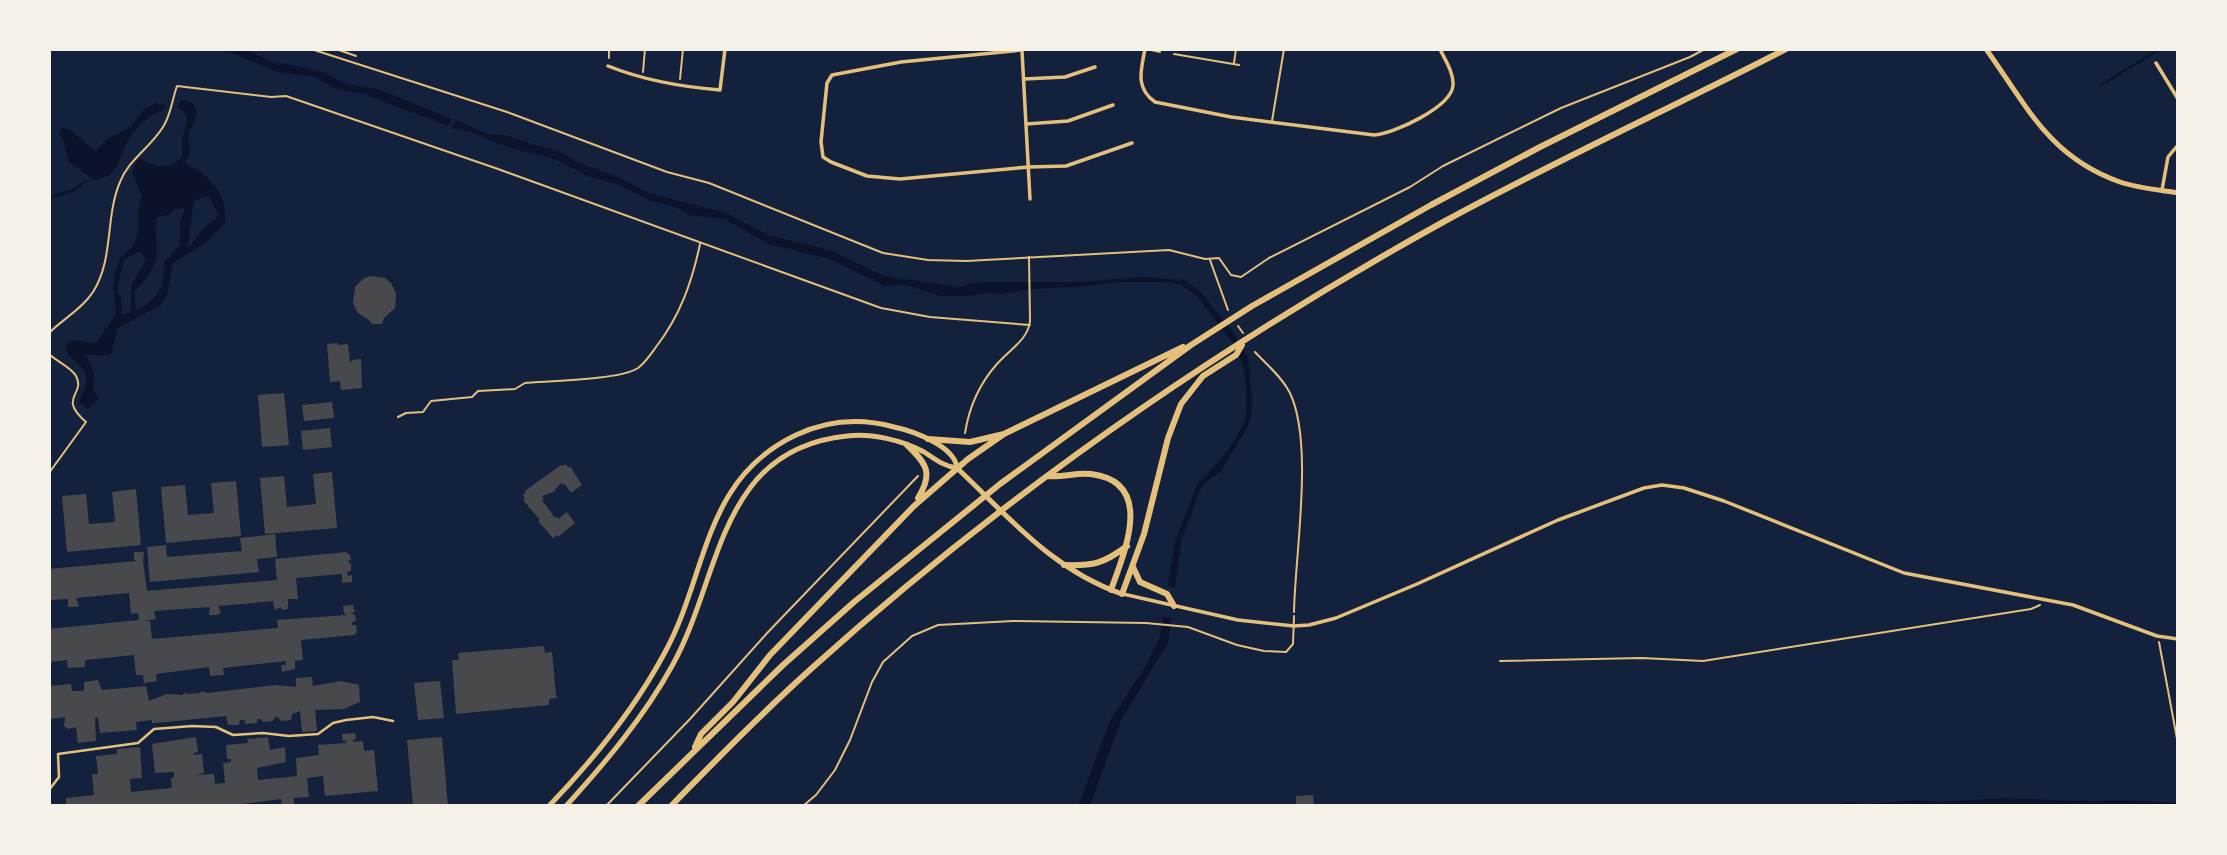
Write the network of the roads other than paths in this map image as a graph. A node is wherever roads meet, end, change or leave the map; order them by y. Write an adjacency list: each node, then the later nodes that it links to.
1 (725, 49): 10 (street)
2 (1145, 49): 15 (street)
3 (1284, 49): 15 (lane)
4 (1440, 49): 15 (street)
5 (1737, 49): 23 (highway)
6 (1786, 49): 24 (highway)
7 (1986, 49): 20 (street)
8 (1022, 50): 12 (street); 19 (street)
9 (2155, 63): 13 (street)
10 (608, 66)
11 (1095, 67): 12 (street)
12 (1024, 79): 16 (street)
13 (2178, 99)
14 (1113, 105): 16 (street)
15 (1272, 122)
16 (1026, 124): 19 (street)
17 (1132, 143): 19 (street)
18 (2178, 145): 20 (street)
19 (1028, 167): 22 (street)
20 (2162, 190): 21 (street)
21 (2178, 193)
22 (1030, 199)
23 (1191, 345): 25 (highway); 41 (highway)
24 (1220, 361): 29 (highway); 33 (highway)
25 (1004, 434): 26 (highway); 28 (highway)
26 (928, 439): 28 (street); 43 (street)
27 (907, 445): 28 (street); 30 (highway); 44 (street)
28 (957, 468): 30 (highway); 32 (street)
29 (1048, 476): 31 (highway); 46 (highway)
30 (914, 506): 41 (highway)
31 (1127, 546): 32 (highway); 34 (highway)
32 (1064, 565): 34 (street)
33 (1133, 565): 35 (highway); 36 (highway)
34 (1111, 590): 35 (street)
35 (1122, 594): 36 (street)
36 (1174, 606): 38 (street)
37 (1294, 616): 38 (lane)
38 (1294, 626): 39 (street); 47 (lane)
39 (2178, 639)
40 (393, 721): 42 (street)
41 (692, 752): 45 (highway)
42 (49, 790)
43 (549, 806)
44 (566, 806)
45 (638, 806)
46 (671, 806)
47 (803, 806)

